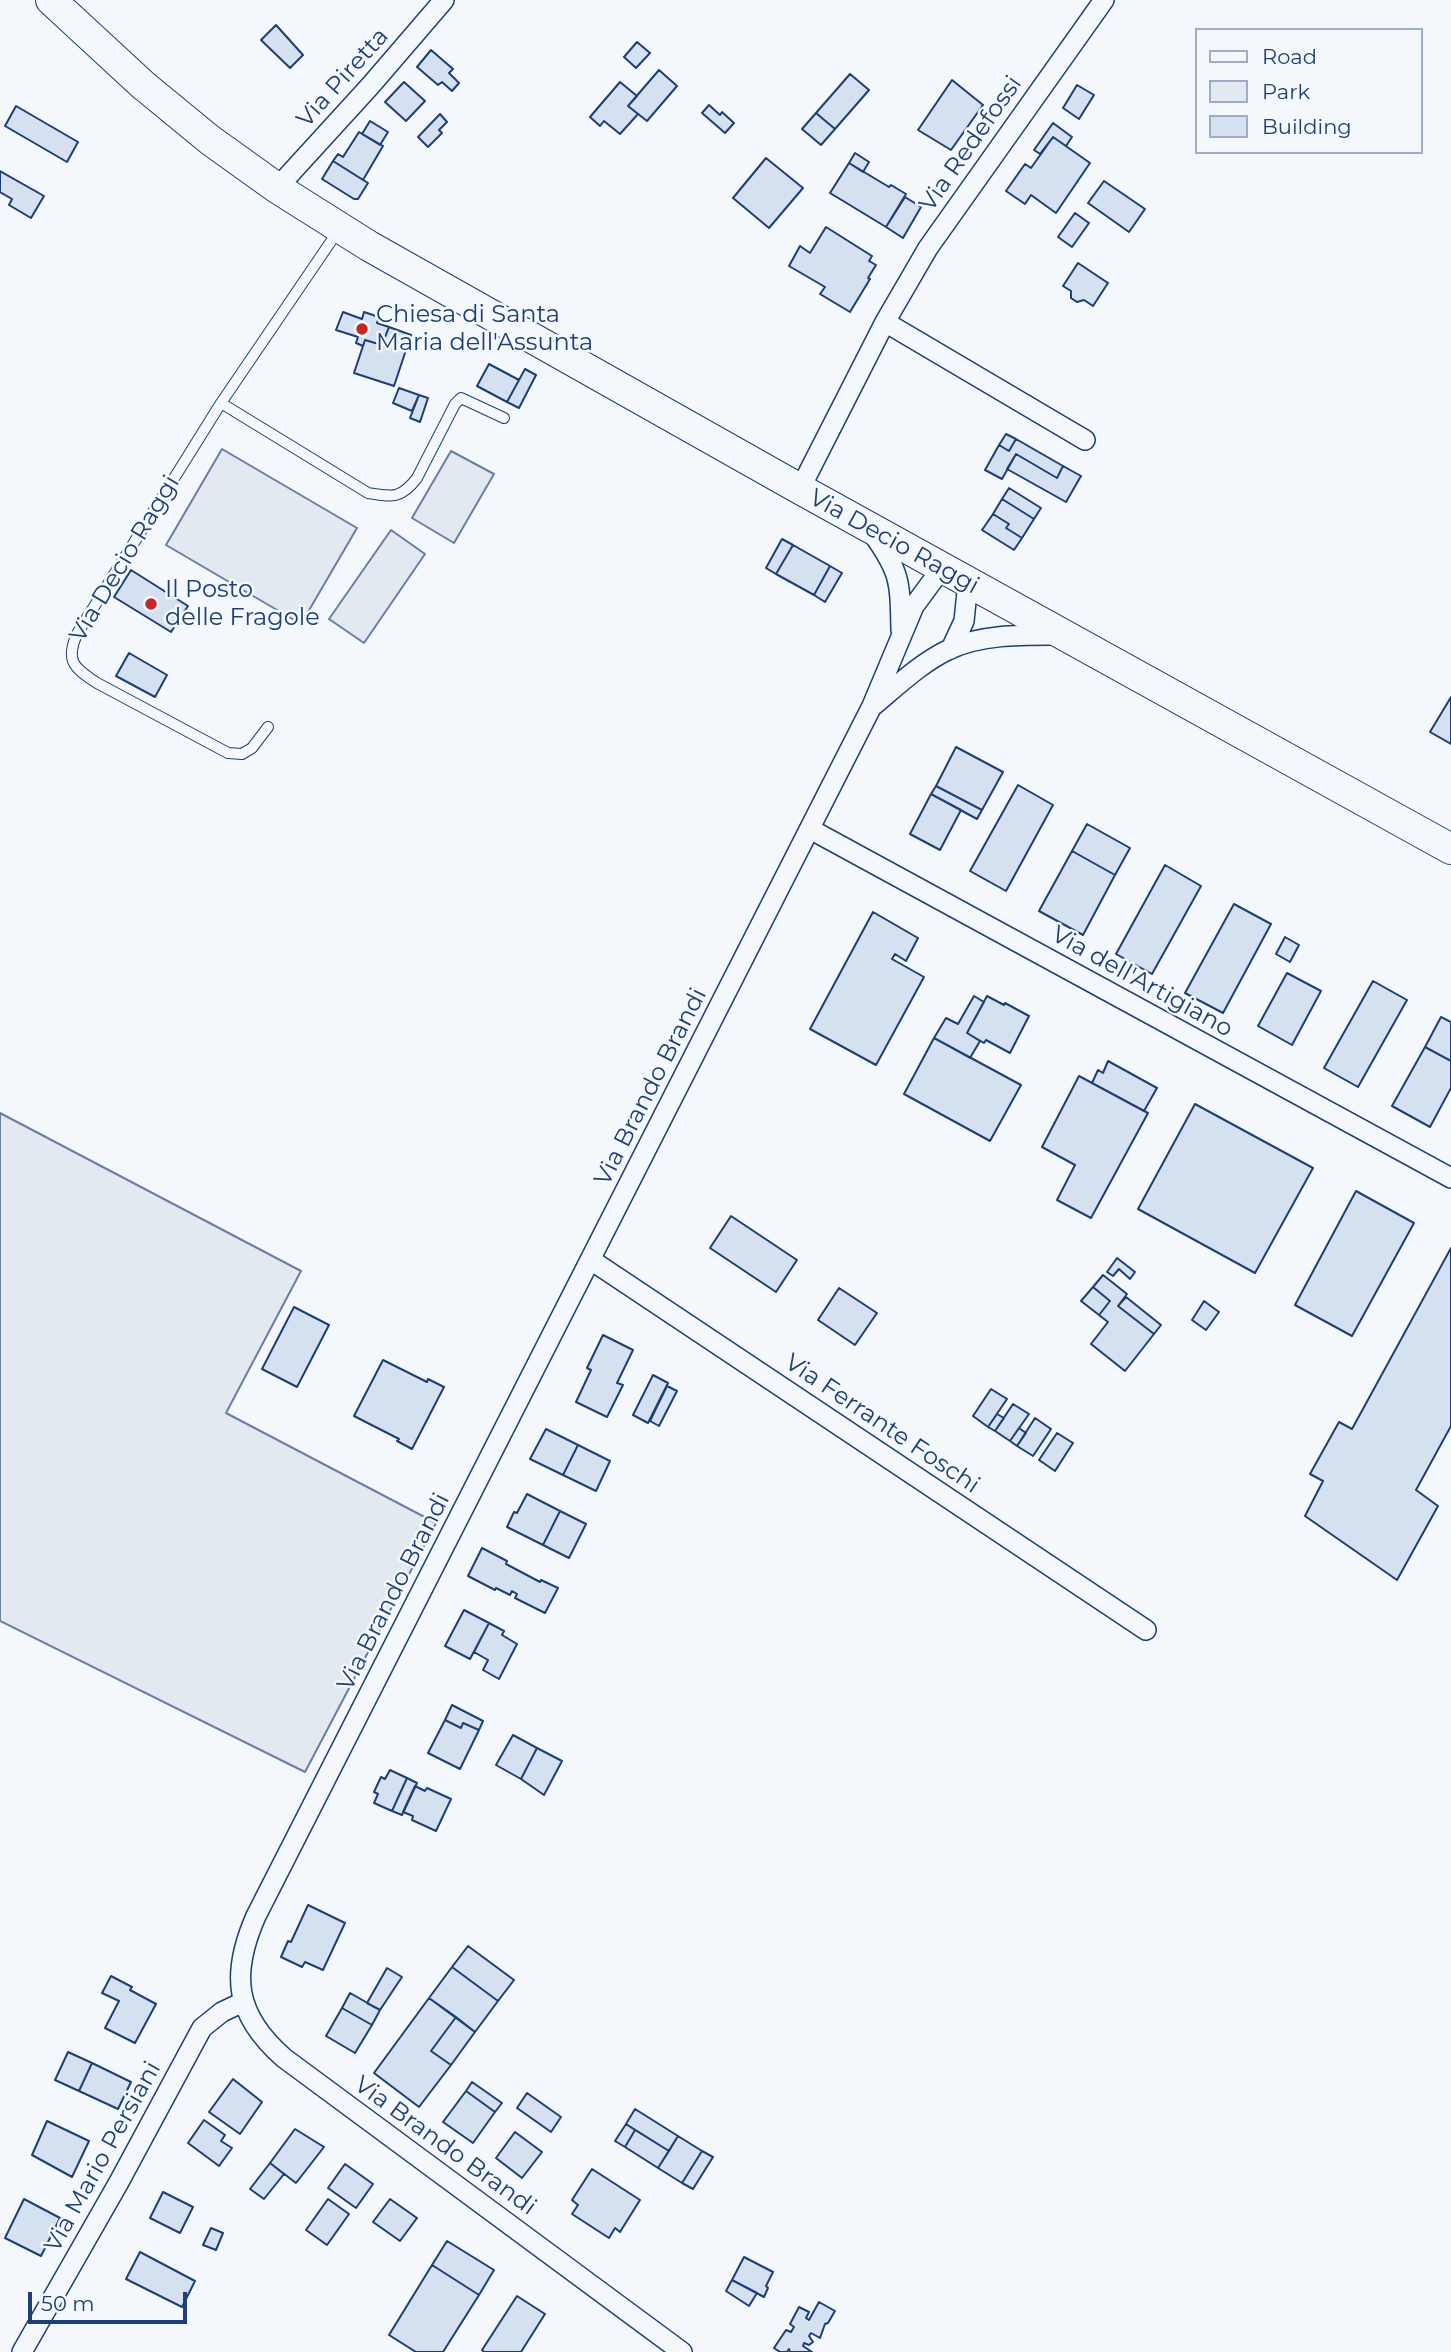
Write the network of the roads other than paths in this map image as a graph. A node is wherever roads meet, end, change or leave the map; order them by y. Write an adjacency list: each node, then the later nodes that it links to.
1 (51, 0): 4 (main road, Via Decio Raggi)
2 (444, 0): 4 (street, Via Piretta)
3 (1104, 0): 6 (street, Via Redefossi)
4 (277, 188): 5 (main road, Via Decio Raggi)
5 (340, 228): 7 (lane, Via Decio Raggi); 10 (main road, Via Decio Raggi)
6 (885, 322): 9 (street); 10 (street, Via Redefossi)
7 (221, 403): 8 (lane); 18 (lane, Via Decio Raggi)
8 (504, 418)
9 (1085, 440)
10 (800, 489): 11 (main road, Via Decio Raggi)
11 (869, 527): 12 (main road, Via Decio Raggi); 14 (street, Via Brando Brandi)
12 (942, 568): 13 (main road, Via Decio Raggi); 14 (street, Via Brando Brandi)
13 (968, 582): 15 (main road, Via Decio Raggi); 16 (street)
14 (901, 634): 17 (street, Via Brando Brandi)
15 (1063, 635): 16 (street, Via Brando Brandi); 20 (main road, Via Decio Raggi)
16 (951, 649): 17 (street, Via Brando Brandi)
17 (872, 706): 19 (street, Via Brando Brandi)
18 (268, 727)
19 (810, 830): 21 (street, Via dell'Artigiano); 22 (street, Via Brando Brandi)
20 (1451, 849)
21 (1451, 1178)
22 (591, 1260): 23 (street, Via Ferrante Foschi); 24 (street, Via Brando Brandi)
23 (1146, 1630)
24 (243, 2002): 25 (street, Via Mario Persiani); 26 (street, Via Brando Brandi)
25 (22, 2352)
26 (682, 2352)

